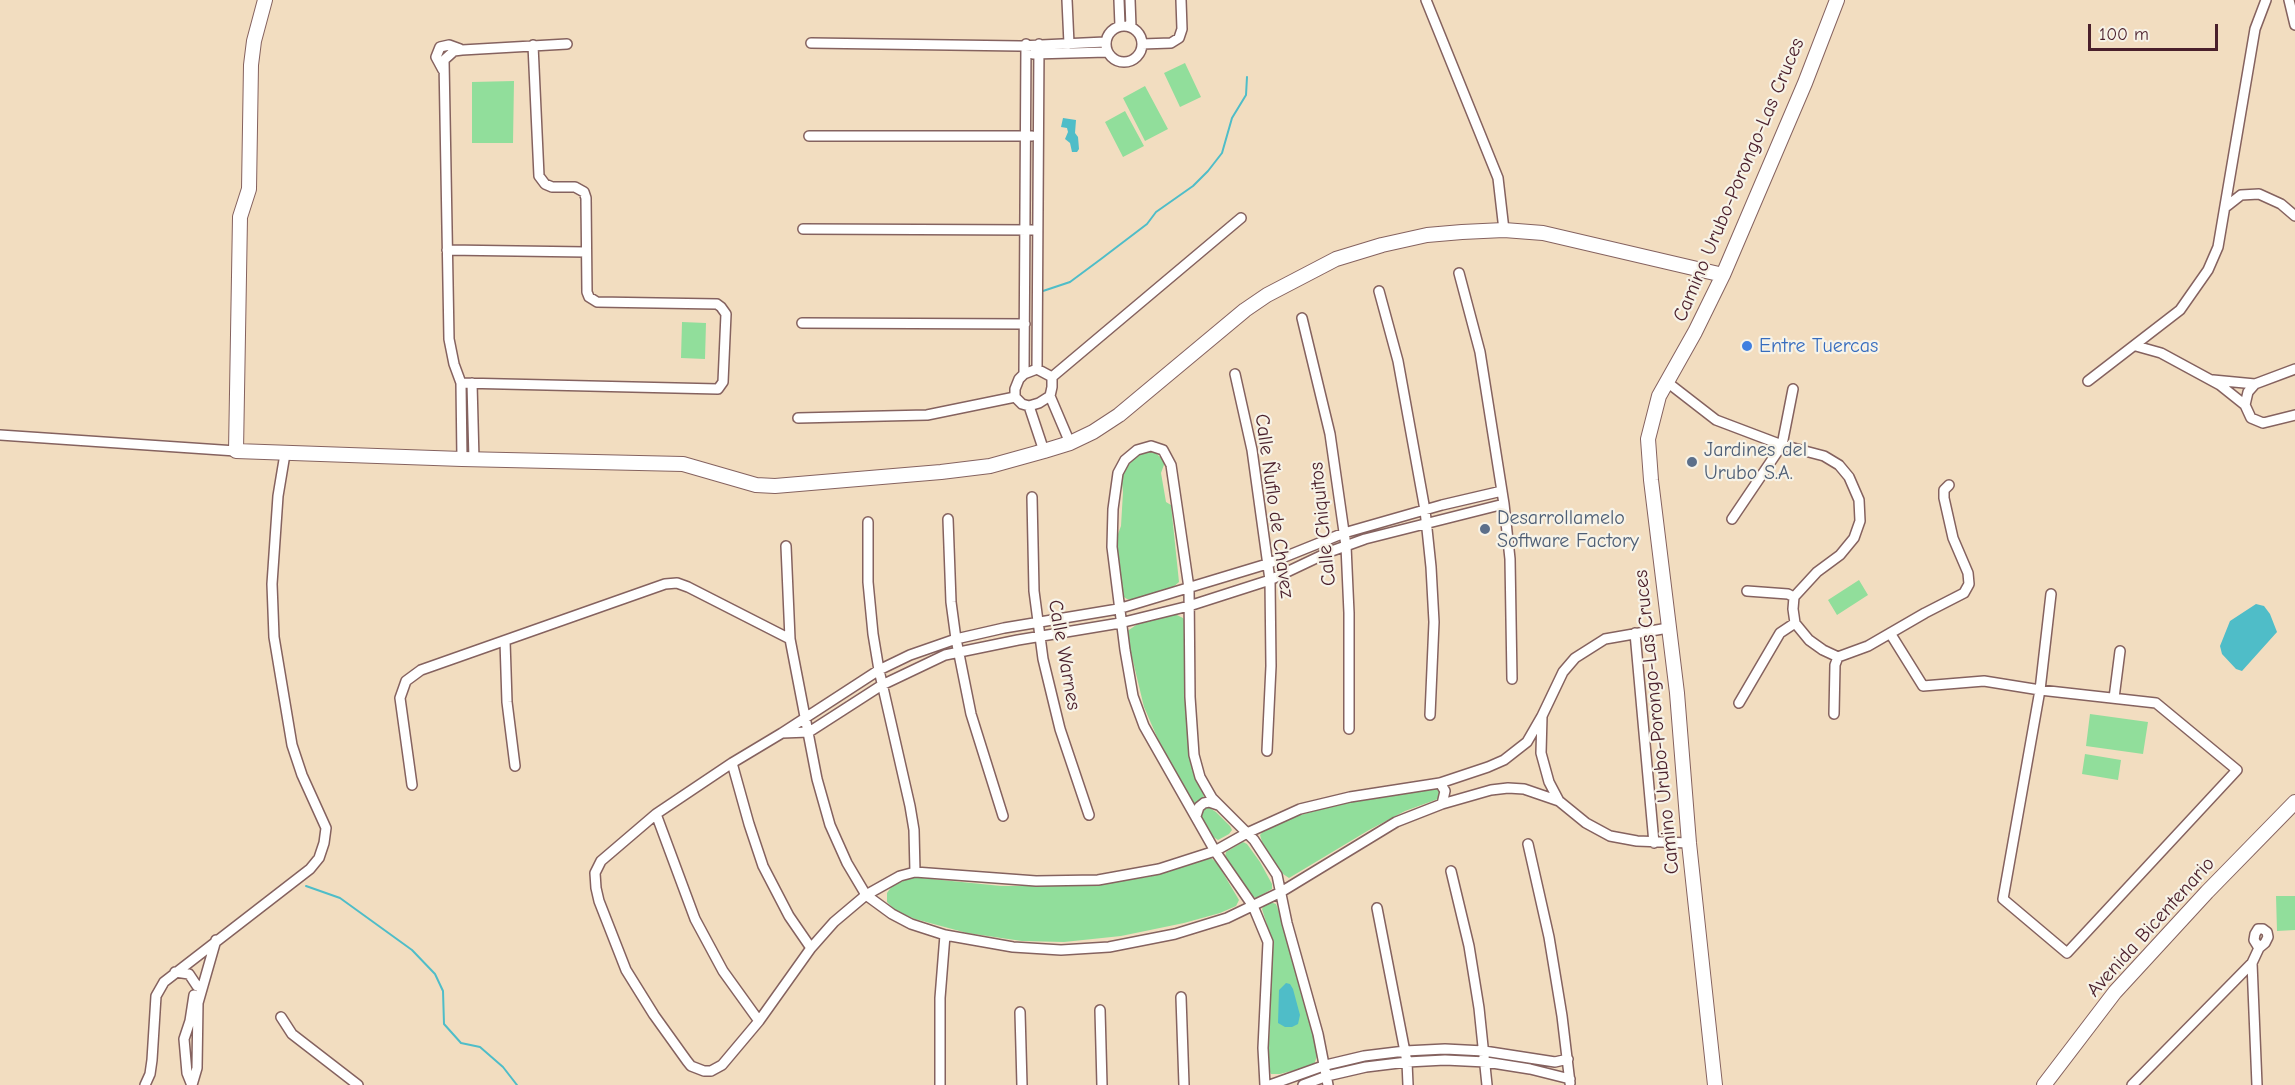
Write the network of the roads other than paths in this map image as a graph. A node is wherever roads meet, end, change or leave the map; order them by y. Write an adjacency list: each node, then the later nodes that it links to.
1 (265, 0): 61 (street)
2 (1067, 0): 15 (street)
3 (1119, 0): 11 (street)
4 (1130, 0): 12 (street)
5 (1181, 0): 16 (street)
6 (1426, 0): 30 (street)
7 (1837, 0): 34 (street, Camino Urubo-Porongo-Las Cruces)
8 (2266, 0): 24 (street)
9 (2289, 0): 10 (street)
10 (2295, 25)
11 (1120, 26): 12 (street); 18 (street)
12 (1131, 27): 16 (street)
13 (811, 43): 19 (street)
14 (567, 44): 17 (street)
15 (1069, 44): 18 (street); 20 (street)
16 (1142, 44): 18 (street)
17 (532, 45): 31 (street); 32 (street)
18 (1106, 47): 20 (street)
19 (1024, 48): 20 (street); 23 (street)
20 (1039, 49): 21 (street)
21 (1039, 135): 23 (street); 29 (street)
22 (809, 136): 23 (street)
23 (1026, 136): 28 (street)
24 (2227, 207): 25 (street); 39 (street)
25 (2295, 216)
26 (1241, 218): 44 (street)
27 (803, 229): 28 (street)
28 (1026, 230): 29 (street); 38 (street)
29 (1038, 230): 40 (street)
30 (1504, 230): 34 (street); 59 (street)
31 (447, 250): 32 (street); 48 (street)
32 (586, 252): 49 (street)
33 (1459, 273): 66 (street)
34 (1723, 275): 47 (street, Camino Urubo-Porongo-Las Cruces)
35 (1379, 291): 69 (street)
36 (1302, 318): 74 (street, Calle Chiquitos)
37 (802, 323): 38 (street)
38 (1025, 324): 42 (street)
39 (2136, 346): 45 (street); 46 (street)
40 (1037, 369): 42 (street); 44 (street)
41 (2295, 369): 50 (street)
42 (1024, 374): 53 (street)
43 (1235, 374): 77 (street, Calle Ñuflo de Chavez)
44 (1052, 377): 52 (street)
45 (2210, 380): 50 (street); 54 (street)
46 (2088, 381)
47 (1667, 382): 60 (street); 88 (street, Camino Urubo-Porongo-Las Cruces)
48 (461, 383): 49 (street); 64 (street)
49 (472, 383): 64 (street)
50 (2255, 384): 54 (street)
51 (1793, 389): 60 (street)
52 (1050, 396): 55 (street); 59 (street)
53 (1016, 397): 55 (street); 57 (street)
54 (2245, 405): 56 (street)
55 (1029, 406): 62 (street)
56 (2295, 415)
57 (798, 418)
58 (0, 435): 61 (street)
59 (1070, 443): 62 (street)
60 (1782, 445): 71 (street); 82 (street)
61 (236, 451): 63 (street)
62 (1044, 451): 64 (street)
63 (285, 454): 64 (street); 138 (street)
64 (468, 459)
65 (1949, 484): 90 (street)
66 (1502, 490): 68 (street); 69 (street)
67 (1032, 497): 87 (street, Calle Warnes)
68 (1504, 504): 73 (street); 99 (street)
69 (1425, 510): 73 (street); 74 (street)
70 (948, 519): 93 (street)
71 (1732, 519)
72 (868, 522): 98 (street)
73 (1426, 524): 76 (street); 105 (street)
74 (1344, 533): 76 (street, Calle Chiquitos); 77 (street)
75 (786, 546): 92 (street)
76 (1346, 546): 78 (street); 108 (street, Calle Chiquitos)
77 (1267, 564): 78 (street, Calle Ñuflo de Chavez); 79 (street)
78 (1270, 580): 83 (street); 111 (street, Calle Ñuflo de Chavez)
79 (1189, 588): 83 (street); 84 (street); 84 (street)
80 (1747, 591): 82 (street)
81 (2051, 594): 101 (street)
82 (1794, 597): 86 (street)
83 (1189, 606): 85 (street); 121 (street)
84 (1118, 609): 85 (street); 87 (street)
85 (1120, 623): 91 (street); 125 (street)
86 (1795, 623): 97 (street); 103 (street)
87 (1038, 624): 91 (street, Calle Warnes); 93 (street)
88 (1668, 628): 89 (street); 128 (street, Camino Urubo-Porongo-Las Cruces)
89 (1635, 633): 106 (street); 127 (street)
90 (1890, 633): 97 (street); 101 (street)
91 (1040, 636): 95 (street); 123 (street, Calle Warnes)
92 (790, 639): 94 (street); 107 (street)
93 (956, 639): 95 (street); 98 (street)
94 (505, 641): 113 (street); 116 (street)
95 (959, 651): 100 (street); 124 (street)
96 (2120, 651): 102 (street)
97 (1838, 657): 104 (street)
98 (879, 670): 100 (street); 107 (street)
99 (1512, 679)
100 (882, 685): 109 (street); 132 (street)
101 (2040, 690): 102 (street); 102 (street)
102 (2114, 698)
103 (1739, 704)
104 (1834, 714)
105 (1430, 715)
106 (1542, 716): 114 (street); 118 (street)
107 (806, 717): 109 (street); 110 (street)
108 (1349, 729)
109 (809, 732): 110 (street); 134 (street)
110 (782, 733): 112 (street)
111 (1268, 751)
112 (732, 763): 122 (street); 139 (street)
113 (515, 766)
114 (1451, 780): 115 (street); 117 (street)
115 (1440, 783): 120 (street); 126 (street)
116 (412, 785)
117 (1460, 799): 118 (street); 120 (street)
118 (1559, 801): 127 (street)
119 (2295, 802): 171 (street, Avenida Bicentenario)
120 (1442, 804): 133 (street)
121 (1218, 805): 125 (street); 126 (street)
122 (656, 814): 149 (street); 149 (street)
123 (1089, 815)
124 (1004, 816)
125 (1196, 816): 130 (street)
126 (1247, 833): 130 (street); 133 (street)
127 (1654, 843): 128 (street)
128 (1689, 843): 170 (street, Camino Urubo-Porongo-Las Cruces)
129 (1528, 844): 152 (street)
130 (1215, 851): 132 (street); 135 (street)
131 (1451, 871): 151 (street)
132 (915, 872): 134 (street)
133 (1281, 892): 135 (street); 155 (street)
134 (866, 895): 137 (street); 139 (street)
135 (1253, 906): 137 (street); 165 (street)
136 (1377, 908): 150 (street)
137 (945, 935): 161 (street)
138 (216, 940): 141 (street); 158 (street)
139 (812, 948): 149 (street)
140 (2259, 948): 142 (street)
141 (202, 951): 143 (street); 144 (street)
142 (2252, 963): 172 (street); 173 (street)
143 (175, 972): 144 (street); 159 (street)
144 (196, 986): 158 (street)
145 (1181, 997): 164 (street)
146 (1100, 1010): 163 (street)
147 (1020, 1012): 162 (street)
148 (281, 1017): 160 (street)
149 (759, 1021)
150 (1405, 1051): 151 (street); 153 (street); 155 (street)
151 (1484, 1051): 152 (street); 154 (street)
152 (1568, 1059): 157 (street)
153 (1407, 1062): 154 (street); 156 (street); 168 (street)
154 (1486, 1062): 157 (street); 169 (street)
155 (1326, 1065): 156 (street); 166 (street)
156 (1328, 1080): 167 (street)
157 (1570, 1082)
158 (192, 1084)
159 (144, 1085)
160 (358, 1085)
161 (940, 1085)
162 (1022, 1085)
163 (1102, 1085)
164 (1184, 1085)
165 (1265, 1085)
166 (1270, 1085)
167 (1303, 1085)
168 (1408, 1085)
169 (1487, 1085)
170 (1715, 1085)
171 (2044, 1085)
172 (2132, 1085)
173 (2257, 1085)

